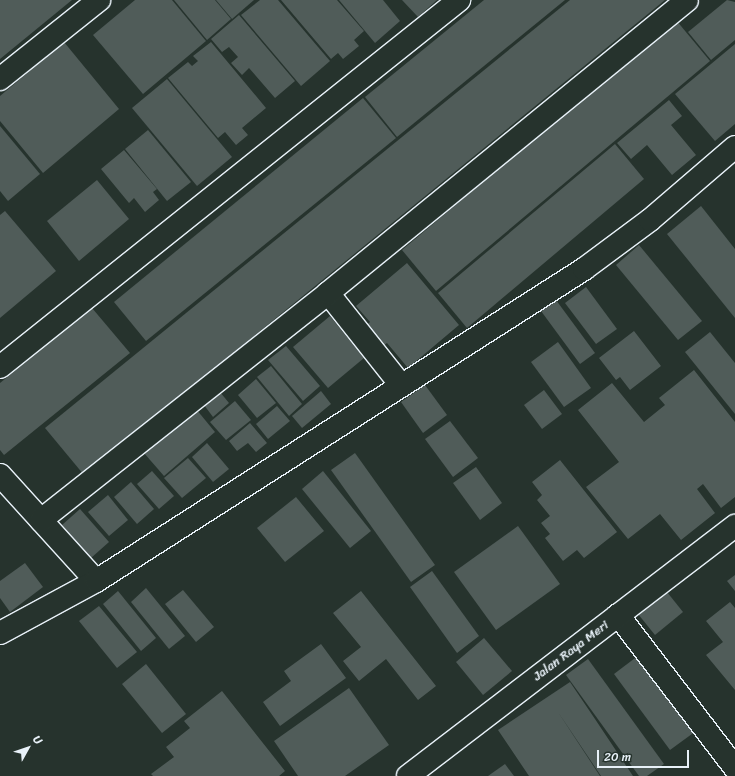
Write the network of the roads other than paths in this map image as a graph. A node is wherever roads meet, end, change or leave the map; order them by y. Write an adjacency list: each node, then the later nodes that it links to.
1 (99, 0): 4 (street)
2 (459, 0): 7 (street)
3 (688, 0): 6 (street)
4 (0, 79)
5 (735, 147): 8 (street)
6 (328, 292): 8 (street); 10 (street)
7 (0, 367)
8 (400, 384): 12 (street)
9 (0, 475): 10 (street)
10 (41, 520): 12 (street)
11 (735, 526): 13 (street, Jalan Raya Meri)
12 (96, 581): 14 (street)
13 (618, 615): 15 (street); 16 (street, Jalan Raya Meri)
14 (0, 633)
15 (735, 768)
16 (408, 776)

